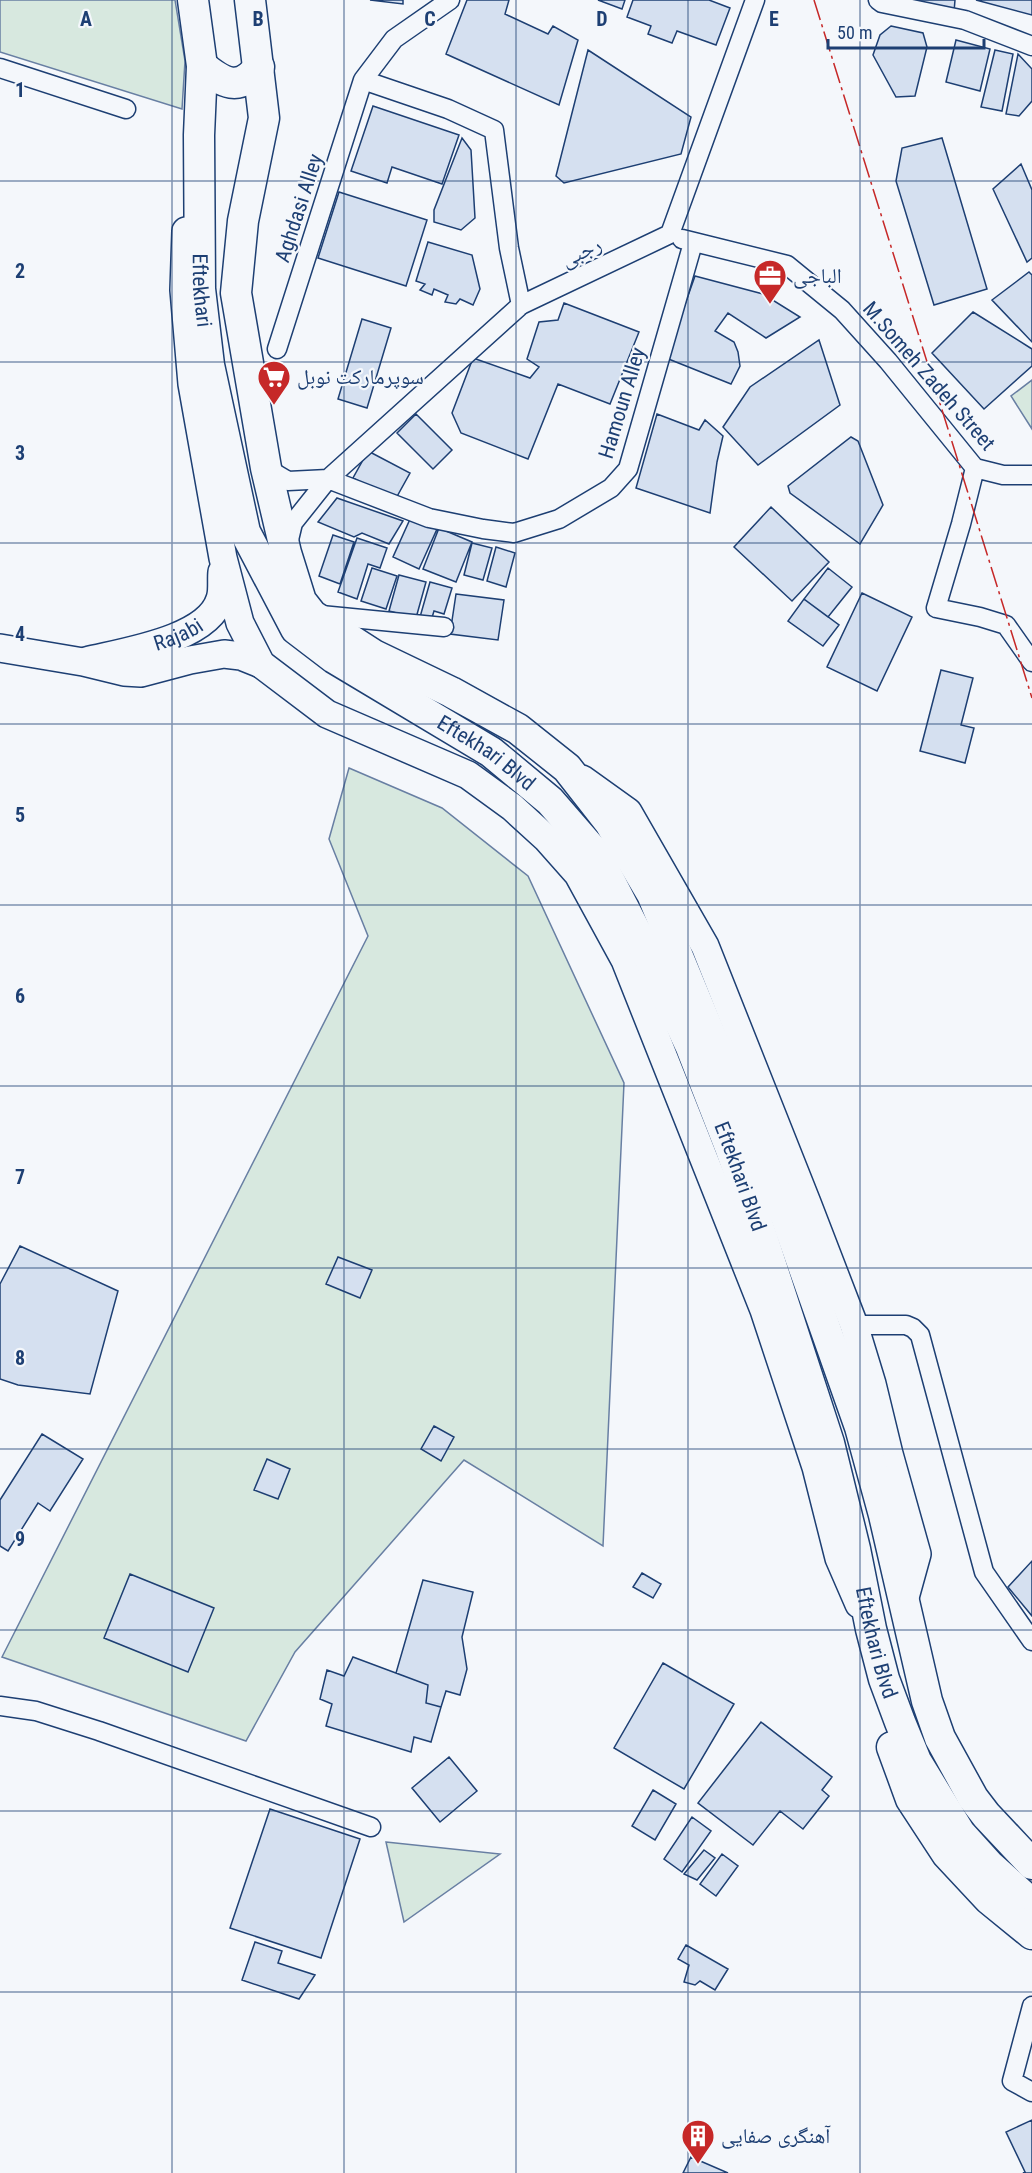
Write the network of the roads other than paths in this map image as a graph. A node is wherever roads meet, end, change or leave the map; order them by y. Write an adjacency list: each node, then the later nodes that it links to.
1 (193, 0): 7 (main road, Eftekhari)
2 (250, 0): 8 (main road, Eftekhari)
3 (450, 0): 10 (street, Aghdasi Alley)
4 (755, 0): 13 (street)
5 (878, 0): 6 (street)
6 (1032, 46)
7 (202, 66): 8 (main road); 12 (main road, Eftekhari)
8 (259, 67): 17 (main road, Eftekhari)
9 (0, 68): 11 (street)
10 (363, 80): 15 (street); 16 (street, Aghdasi Alley)
11 (126, 109)
12 (199, 135): 22 (main road); 32 (main road, Eftekhari)
13 (670, 234): 14 (street, M.Someh Zadeh Street); 15 (street, رجبی)
14 (693, 243): 18 (street, M.Someh Zadeh Street); 20 (street, Hamoun Alley)
15 (521, 305): 20 (street, رجبی)
16 (277, 349)
17 (266, 468): 20 (street); 21 (main road, Eftekhari)
18 (975, 468): 19 (street, M.Someh Zadeh Street); 27 (street)
19 (1032, 475)
20 (328, 479): 21 (street, رجبی)
21 (286, 553): 23 (main road, Eftekhari Blvd)
22 (223, 558): 26 (main road, Rajabi); 28 (main road)
23 (312, 615): 24 (street); 29 (main road, Eftekhari Blvd)
24 (444, 627)
25 (0, 648): 26 (main road, Rajabi)
26 (83, 662): 28 (main road, Rajabi)
27 (1032, 662)
28 (261, 664): 34 (main road)
29 (567, 768): 30 (main road); 31 (main road, Eftekhari Blvd)
30 (854, 1325): 33 (main road); 35 (street)
31 (884, 1515): 32 (main road); 33 (main road, Eftekhari Blvd)
32 (849, 1523): 34 (main road, Eftekhari Blvd)
33 (904, 1601): 39 (main road, Eftekhari Blvd)
34 (871, 1629): 38 (main road, Eftekhari Blvd)
35 (1032, 1641)
36 (0, 1706): 37 (street)
37 (370, 1827)
38 (954, 1844): 40 (main road); 41 (main road)
39 (1032, 1864)
40 (1032, 1904)
41 (1032, 1934)
42 (1032, 2006): 43 (street)
43 (1032, 2092)

